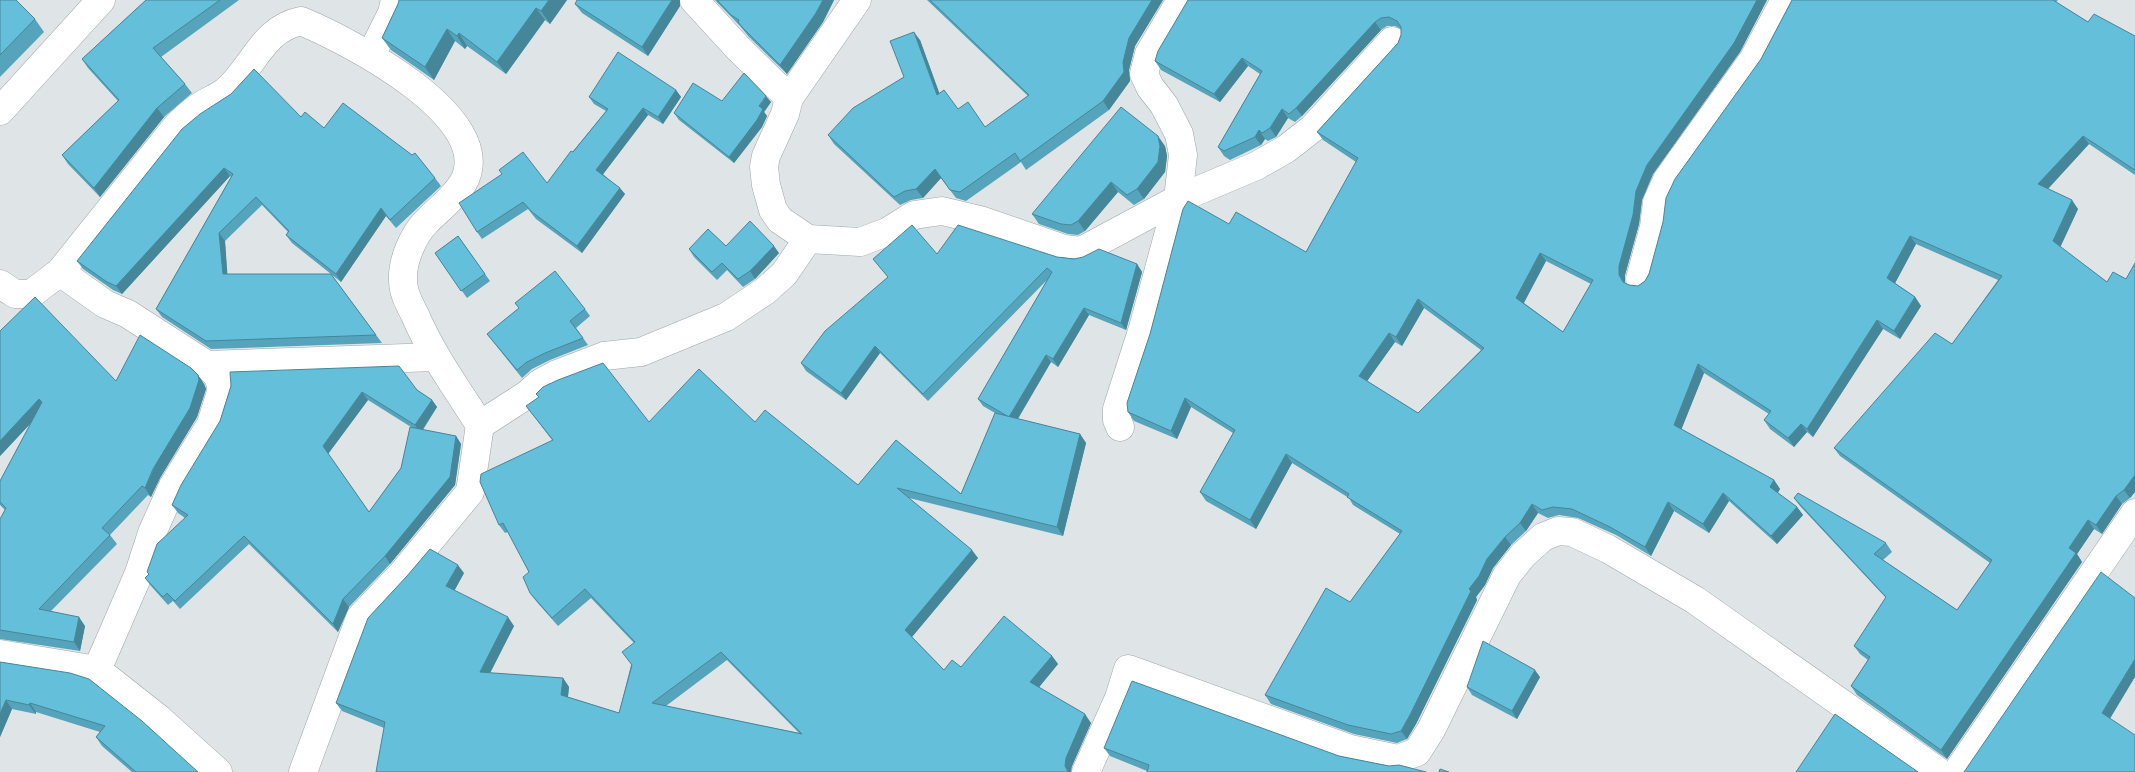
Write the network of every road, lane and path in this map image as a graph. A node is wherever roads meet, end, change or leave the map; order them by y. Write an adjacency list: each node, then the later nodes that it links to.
1 (101, 0): 10 (street)
2 (395, 0): 8 (street)
3 (694, 0): 9 (street)
4 (857, 0): 9 (street)
5 (1181, 0): 11 (street)
6 (1785, 0): 14 (street)
7 (1392, 40): 11 (street)
8 (371, 55): 13 (street); 16 (street)
9 (789, 98): 12 (street)
10 (0, 111)
11 (1178, 199): 12 (street); 19 (street)
12 (808, 239): 18 (street)
13 (60, 272): 15 (street); 17 (street)
14 (1640, 279)
15 (0, 284)
16 (435, 357): 17 (street); 18 (street)
17 (207, 365): 23 (street)
18 (480, 425): 25 (street)
19 (1120, 427)
20 (2135, 513): 21 (street)
21 (2126, 548): 28 (street)
22 (0, 654): 23 (street)
23 (97, 670): 24 (street)
24 (218, 772)
25 (304, 772)
26 (1086, 772): 27 (street)
27 (1938, 772)
28 (1957, 772)

